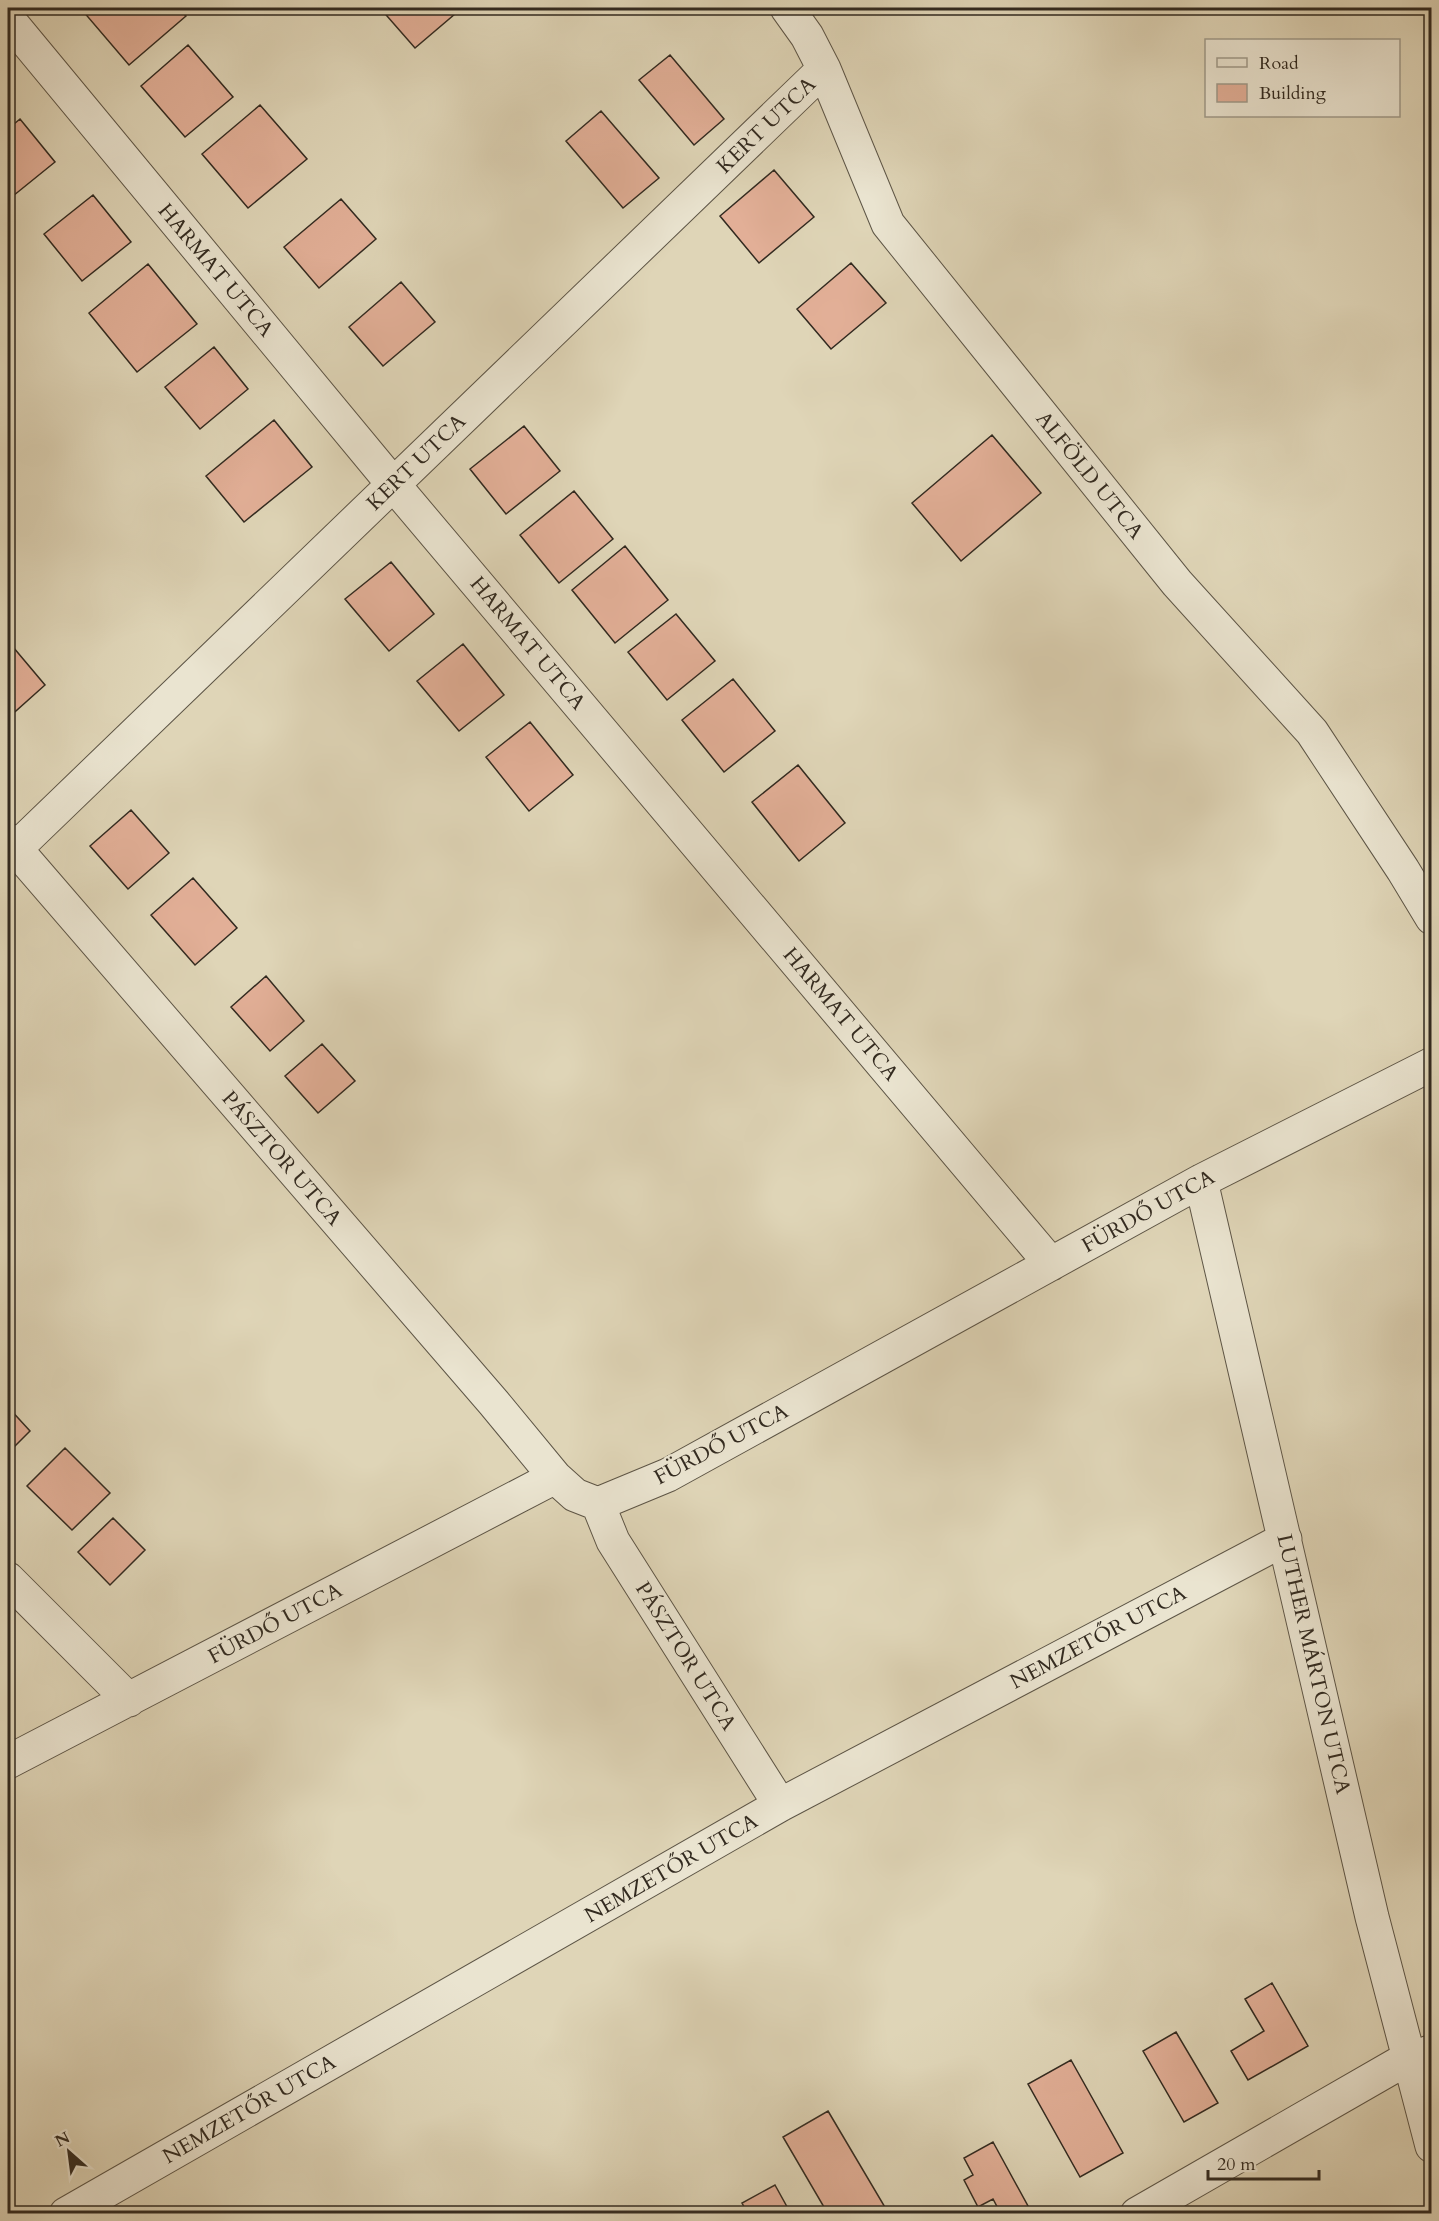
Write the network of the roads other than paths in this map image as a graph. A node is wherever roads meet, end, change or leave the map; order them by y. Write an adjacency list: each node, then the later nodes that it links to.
1 (787, 8): 3 (street, ALFÖLD UTCA)
2 (8, 19): 4 (street, HARMAT UTCA)
3 (824, 69): 4 (street, KERT UTCA); 6 (street, ALFÖLD UTCA)
4 (393, 484): 5 (street, KERT UTCA); 9 (street, HARMAT UTCA)
5 (10, 848): 10 (street, PÁSZTOR UTCA)
6 (1431, 918)
7 (1431, 1064): 8 (street, FÜRDŐ UTCA)
8 (1202, 1181): 9 (street, FÜRDŐ UTCA); 12 (street, LUTHER MÁRTON UTCA)
9 (1051, 1264): 11 (street, FÜRDŐ UTCA)
10 (555, 1478): 11 (street); 14 (street, FÜRDŐ UTCA)
11 (598, 1504): 16 (street, PÁSZTOR UTCA)
12 (1284, 1539): 16 (street, NEMZETŐR UTCA); 17 (street, LUTHER MÁRTON UTCA)
13 (8, 1579): 14 (street)
14 (129, 1700): 15 (street, FÜRDŐ UTCA)
15 (8, 1762)
16 (780, 1805): 19 (street, NEMZETŐR UTCA)
17 (1421, 2055): 18 (street, LUTHER MÁRTON UTCA); 20 (street)
18 (1431, 2146)
19 (66, 2214)
20 (1137, 2214)

